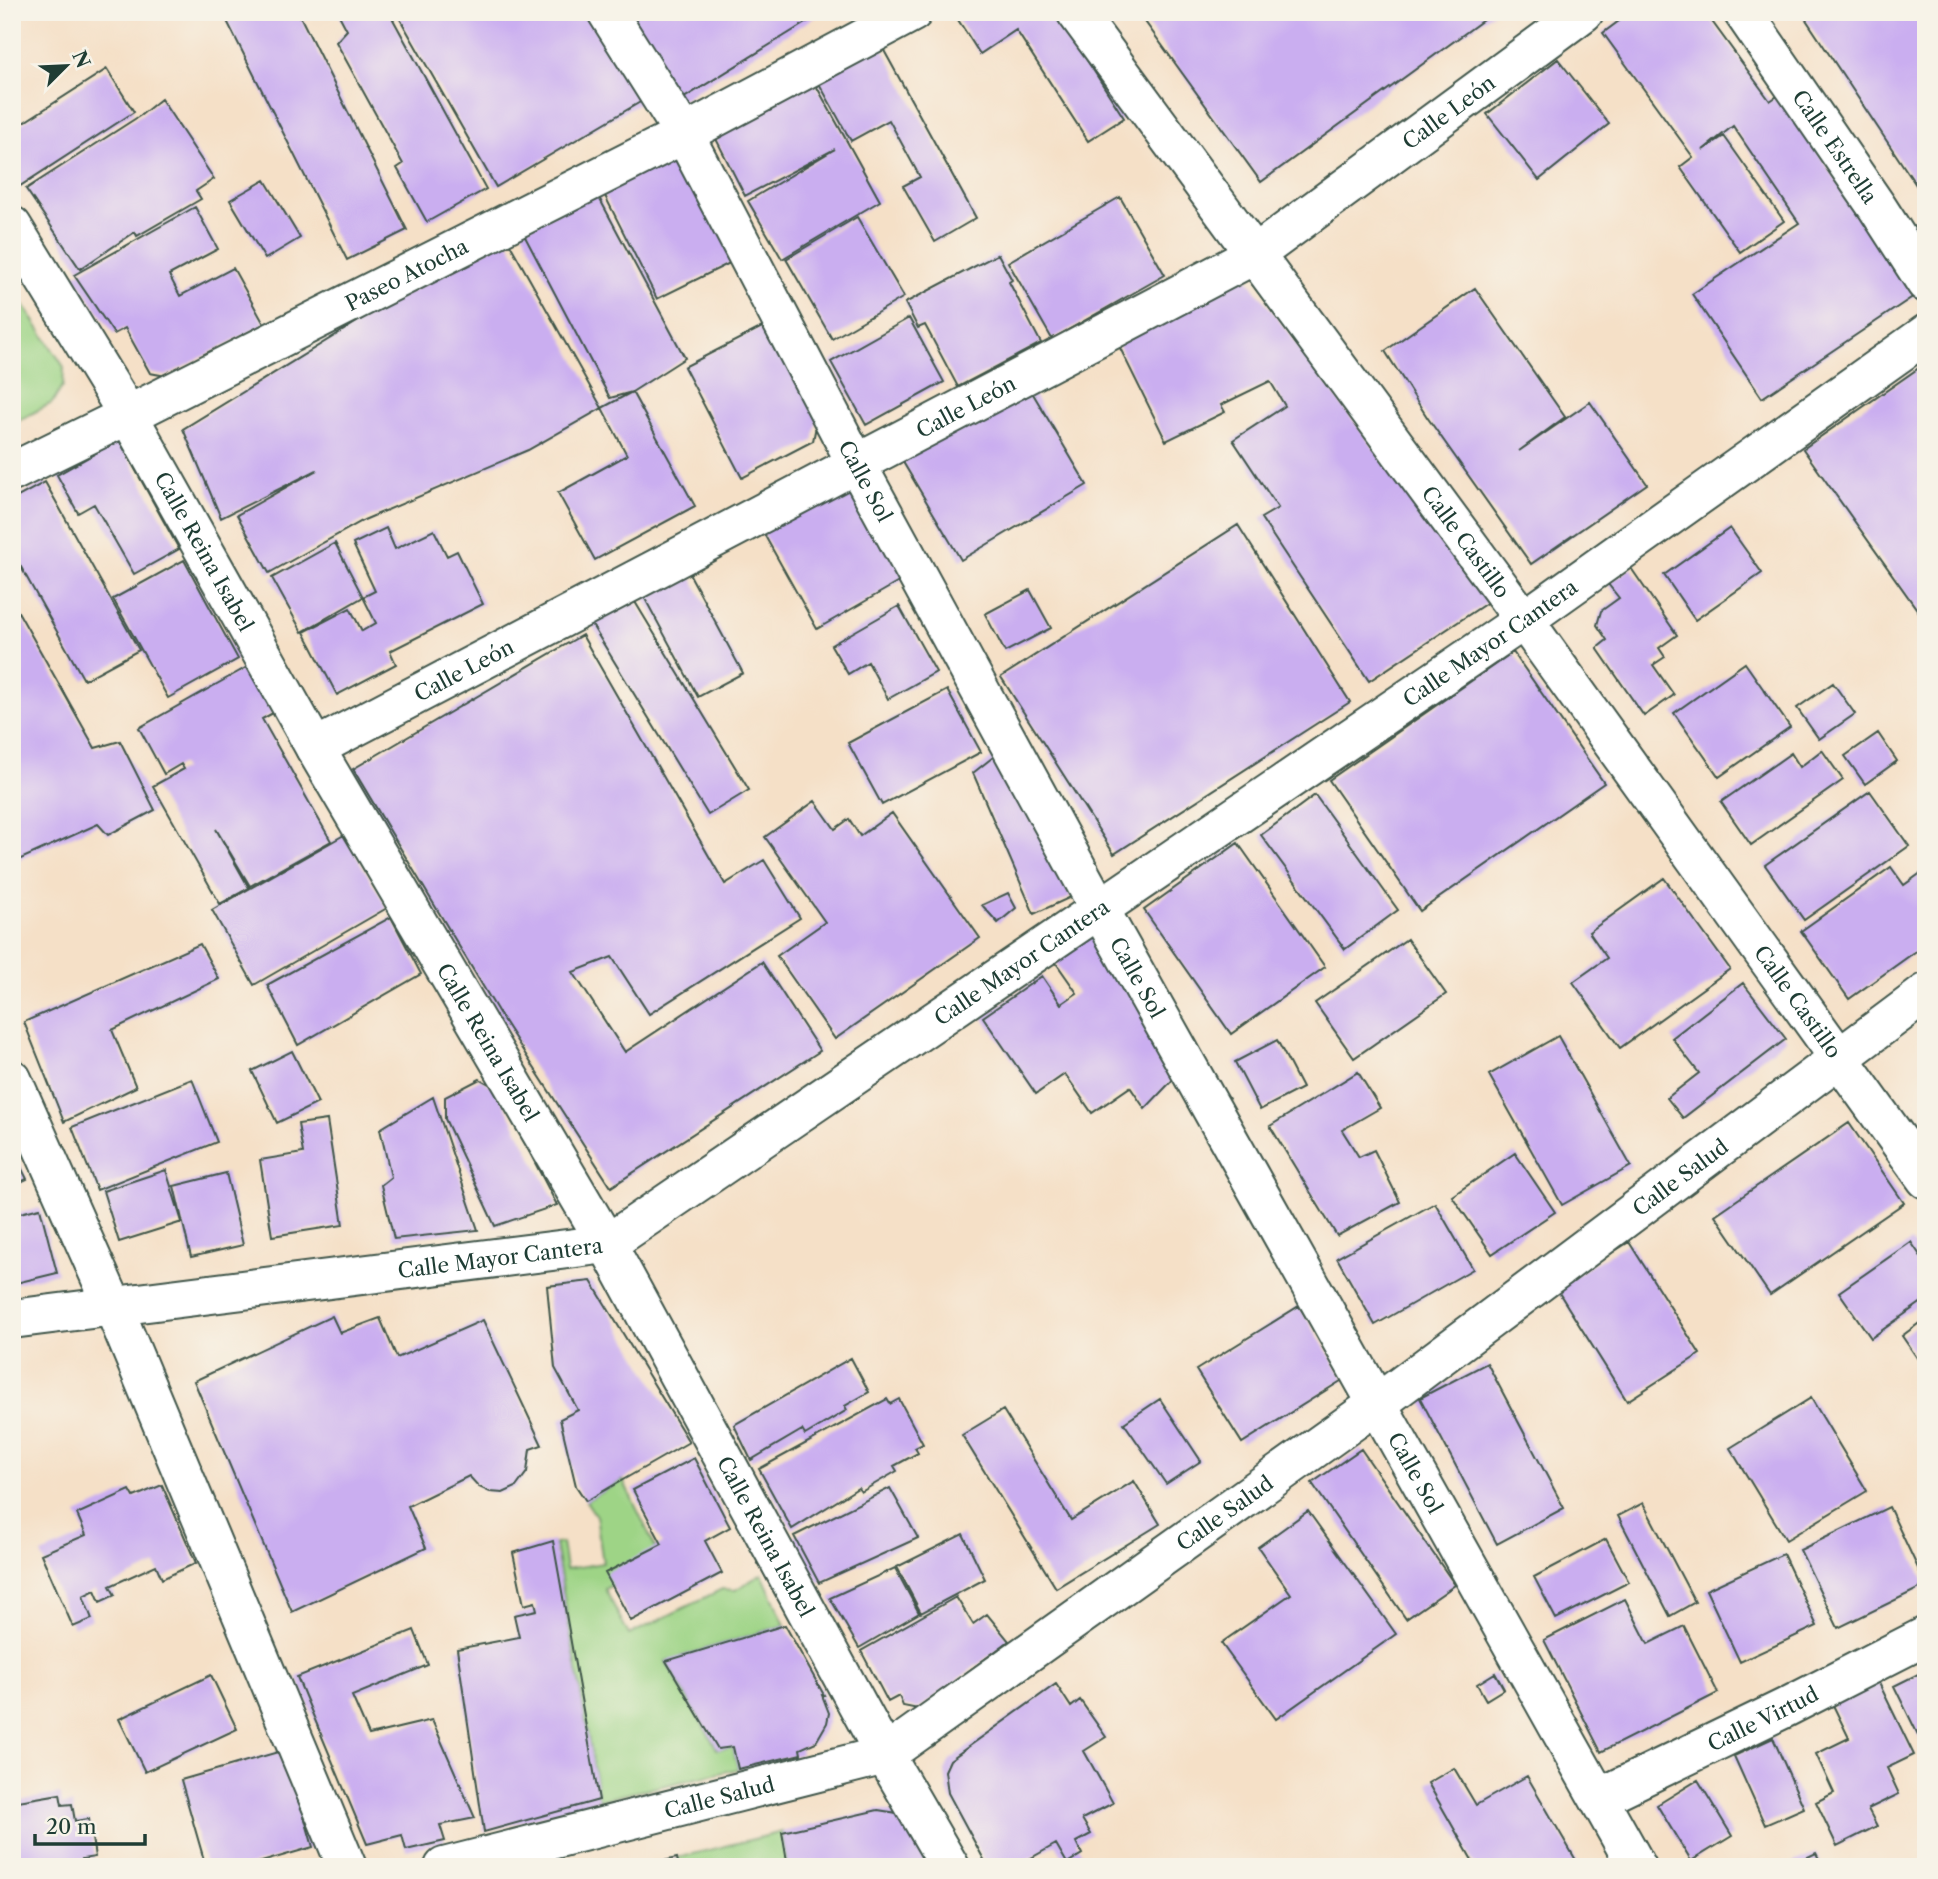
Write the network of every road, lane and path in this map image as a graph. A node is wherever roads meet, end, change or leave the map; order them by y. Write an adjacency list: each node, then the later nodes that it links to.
1 (607, 12): 6 (main road, Calle Sol)
2 (913, 12): 6 (main road, Paseo Atocha)
3 (1076, 12): 8 (main road, Calle Castillo)
4 (1584, 12): 8 (main road, Calle León)
5 (1743, 12): 9 (main road, Calle Estrella)
6 (684, 134): 11 (main road, Paseo Atocha); 12 (main road, Calle Sol)
7 (12, 226): 11 (main road, Calle Reina Isabel)
8 (1254, 255): 12 (main road, Calle León); 14 (main road, Calle Castillo)
9 (1926, 283)
10 (1926, 334): 14 (main road, Calle Mayor Cantera)
11 (128, 415): 13 (main road, Paseo Atocha); 15 (main road, Calle Reina Isabel)
12 (857, 465): 15 (main road, Calle León); 16 (main road, Calle Sol)
13 (12, 472)
14 (1524, 620): 16 (main road, Calle Mayor Cantera); 18 (main road, Calle Castillo)
15 (315, 748): 21 (main road, Calle Reina Isabel)
16 (1100, 910): 21 (main road, Calle Mayor Cantera); 24 (main road, Calle Sol)
17 (1926, 993): 18 (main road, Calle Salud)
18 (1838, 1057): 20 (main road, Calle Castillo); 24 (main road, Calle Salud)
19 (12, 1079): 22 (main road)
20 (1926, 1179)
21 (607, 1244): 22 (main road, Calle Mayor Cantera); 26 (main road, Calle Reina Isabel)
22 (113, 1306): 23 (main road, Calle Mayor Cantera); 28 (main road)
23 (12, 1319)
24 (1377, 1404): 26 (main road, Calle Salud); 27 (main road, Calle Sol)
25 (1926, 1636): 27 (main road, Calle Virtud)
26 (885, 1755): 29 (main road, Calle Salud); 30 (main road, Calle Reina Isabel)
27 (1599, 1798): 31 (main road, Calle Sol)
28 (347, 1867)
29 (444, 1867)
30 (950, 1867)
31 (1637, 1867)

